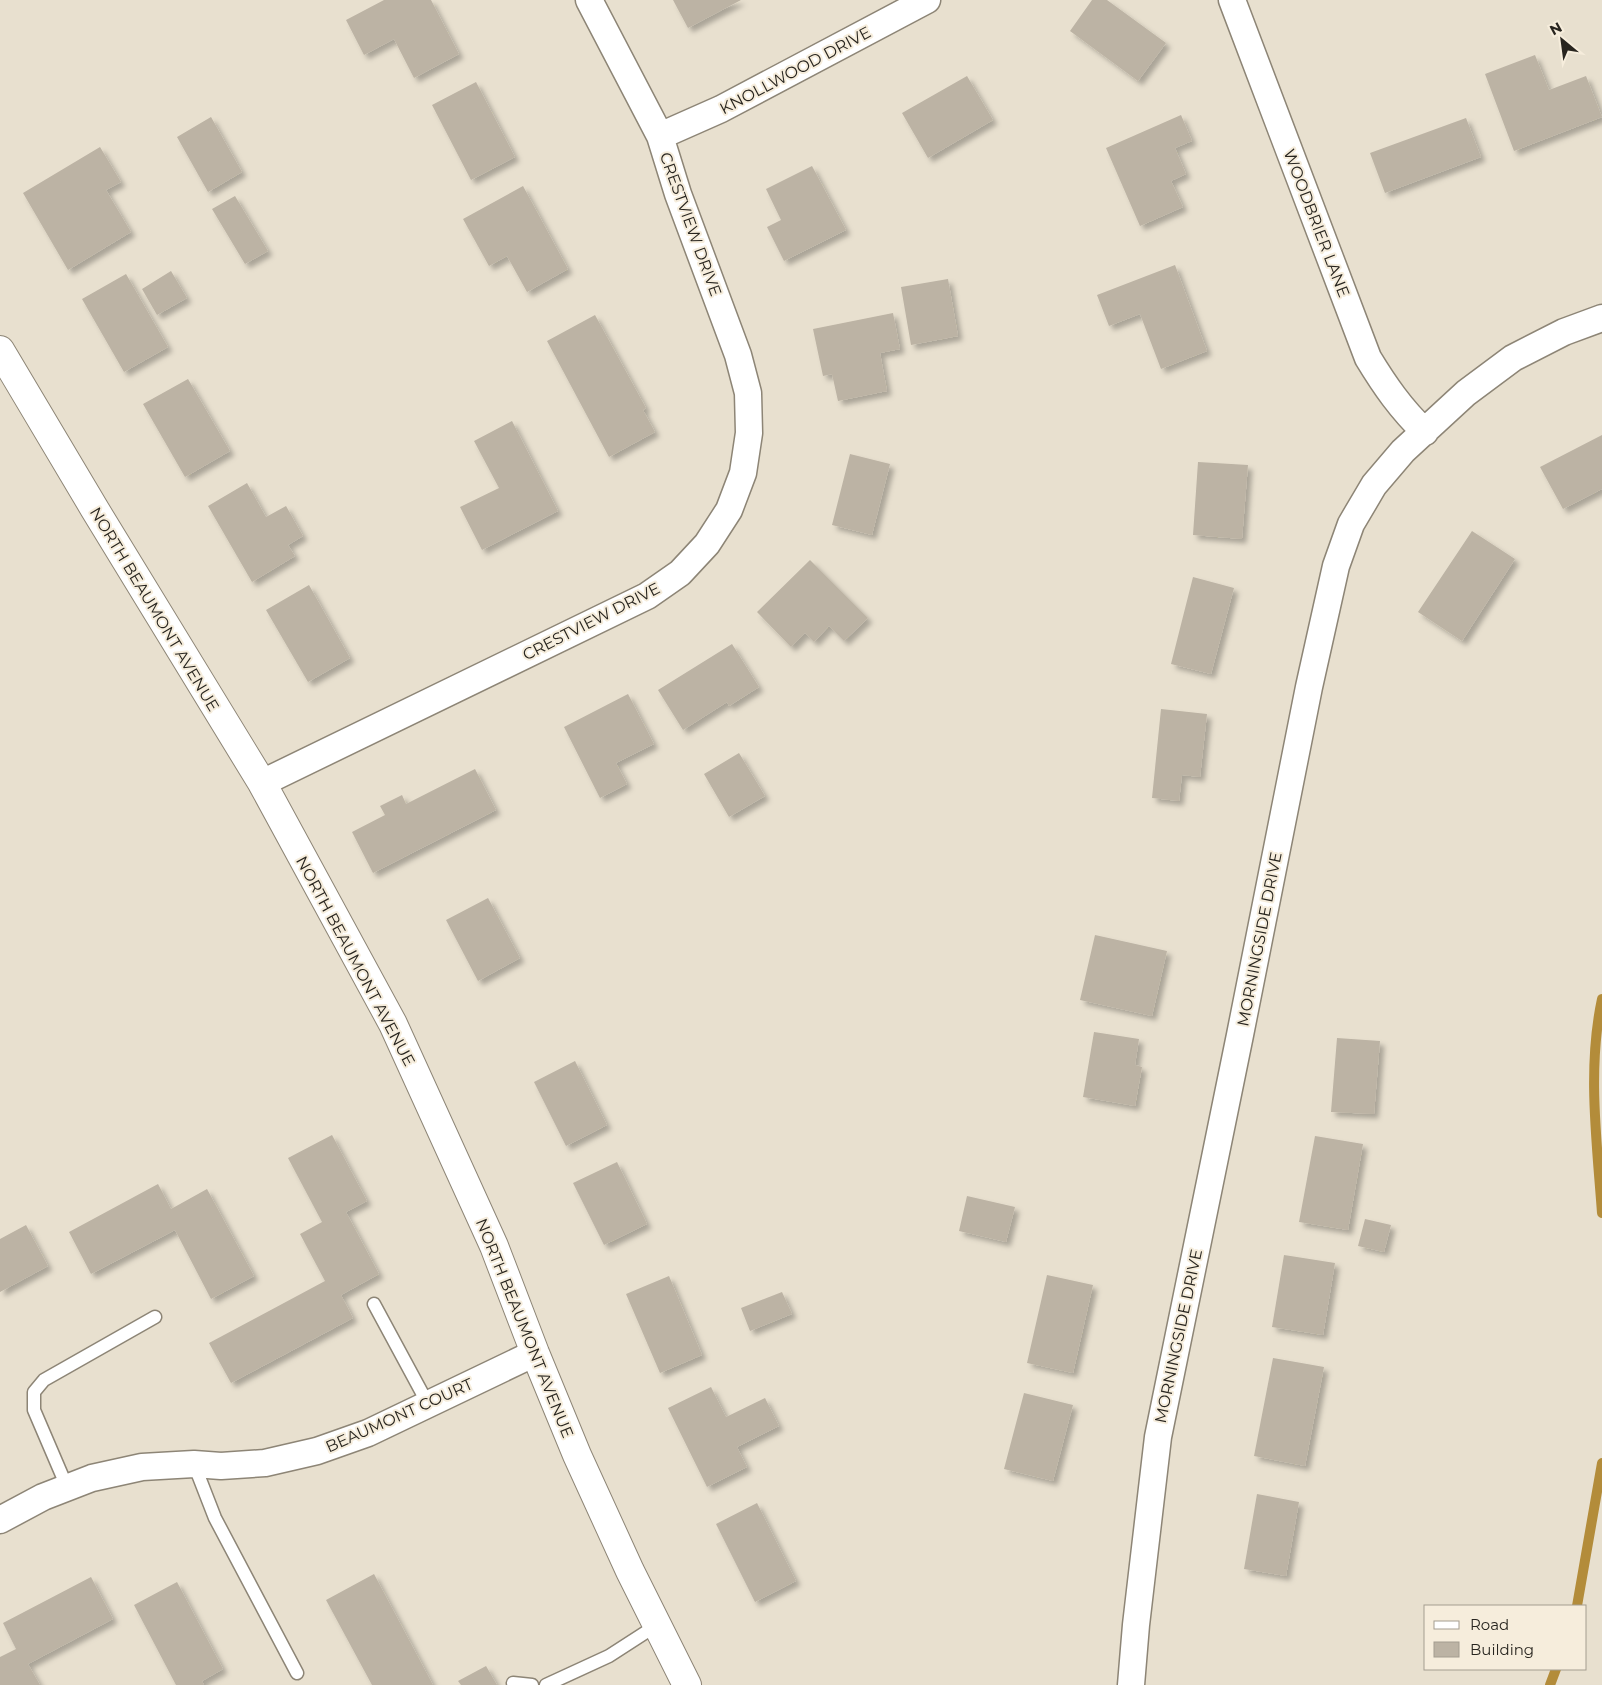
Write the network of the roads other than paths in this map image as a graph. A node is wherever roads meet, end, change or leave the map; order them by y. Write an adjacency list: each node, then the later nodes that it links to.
1 (589, 0): 4 (street, CRESTVIEW DRIVE)
2 (928, 0): 4 (street, KNOLLWOOD DRIVE)
3 (1232, 0): 7 (street, WOODBRIER LANE)
4 (660, 136): 8 (street, CRESTVIEW DRIVE)
5 (1602, 318): 7 (street, MORNINGSIDE DRIVE)
6 (0, 350): 8 (street, NORTH BEAUMONT AVENUE)
7 (1425, 432): 22 (street, MORNINGSIDE DRIVE)
8 (262, 783): 11 (street, NORTH BEAUMONT AVENUE)
9 (374, 1304): 12 (lane)
10 (155, 1317): 14 (lane)
11 (535, 1353): 12 (street, BEAUMONT COURT); 16 (street, NORTH BEAUMONT AVENUE)
12 (428, 1404): 13 (street, BEAUMONT COURT)
13 (194, 1464): 14 (street, BEAUMONT COURT); 17 (lane)
14 (67, 1487): 15 (street, BEAUMONT COURT)
15 (0, 1520)
16 (657, 1625): 20 (lane); 21 (street, NORTH BEAUMONT AVENUE)
17 (297, 1673)
18 (513, 1683): 19 (lane)
19 (532, 1685)
20 (546, 1685)
21 (686, 1685)
22 (1131, 1685)

